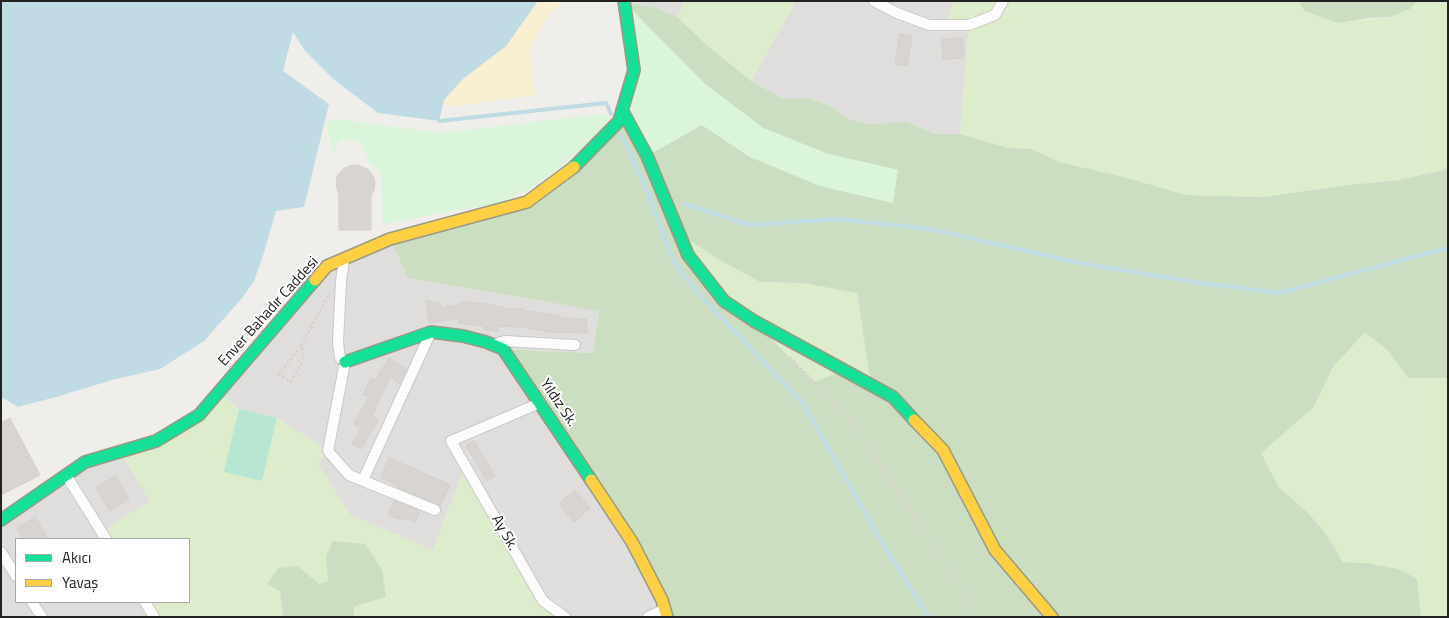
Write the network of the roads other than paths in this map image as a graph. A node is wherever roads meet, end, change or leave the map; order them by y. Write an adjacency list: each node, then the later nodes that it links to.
1 (624, 1): 4 (street, Enver Bahadır Caddesi)
2 (874, 1): 3 (street)
3 (1003, 1)
4 (621, 114): 5 (street, Enver Bahadır Caddesi); 25 (street)
5 (344, 259): 9 (street); 11 (street, Enver Bahadır Caddesi)
6 (431, 332): 7 (street, Yıldız Sk.); 9 (street, Yıldız Sk.); 12 (street)
7 (493, 345): 8 (street); 10 (street, Yıldız Sk.)
8 (574, 345)
9 (345, 362): 12 (street)
10 (540, 403): 20 (street, Yıldız Sk.); 23 (street, Ay Sk.)
11 (66, 475): 14 (street, Enver Bahadır Caddesi); 15 (street)
12 (363, 480): 13 (street)
13 (435, 510)
14 (1, 520)
15 (105, 538)
16 (1, 552): 17 (street)
17 (15, 574)
18 (33, 603): 21 (street)
19 (146, 603): 22 (street)
20 (666, 613): 24 (street)
21 (42, 617)
22 (154, 617)
23 (564, 617)
24 (648, 617)
25 (1052, 617)

